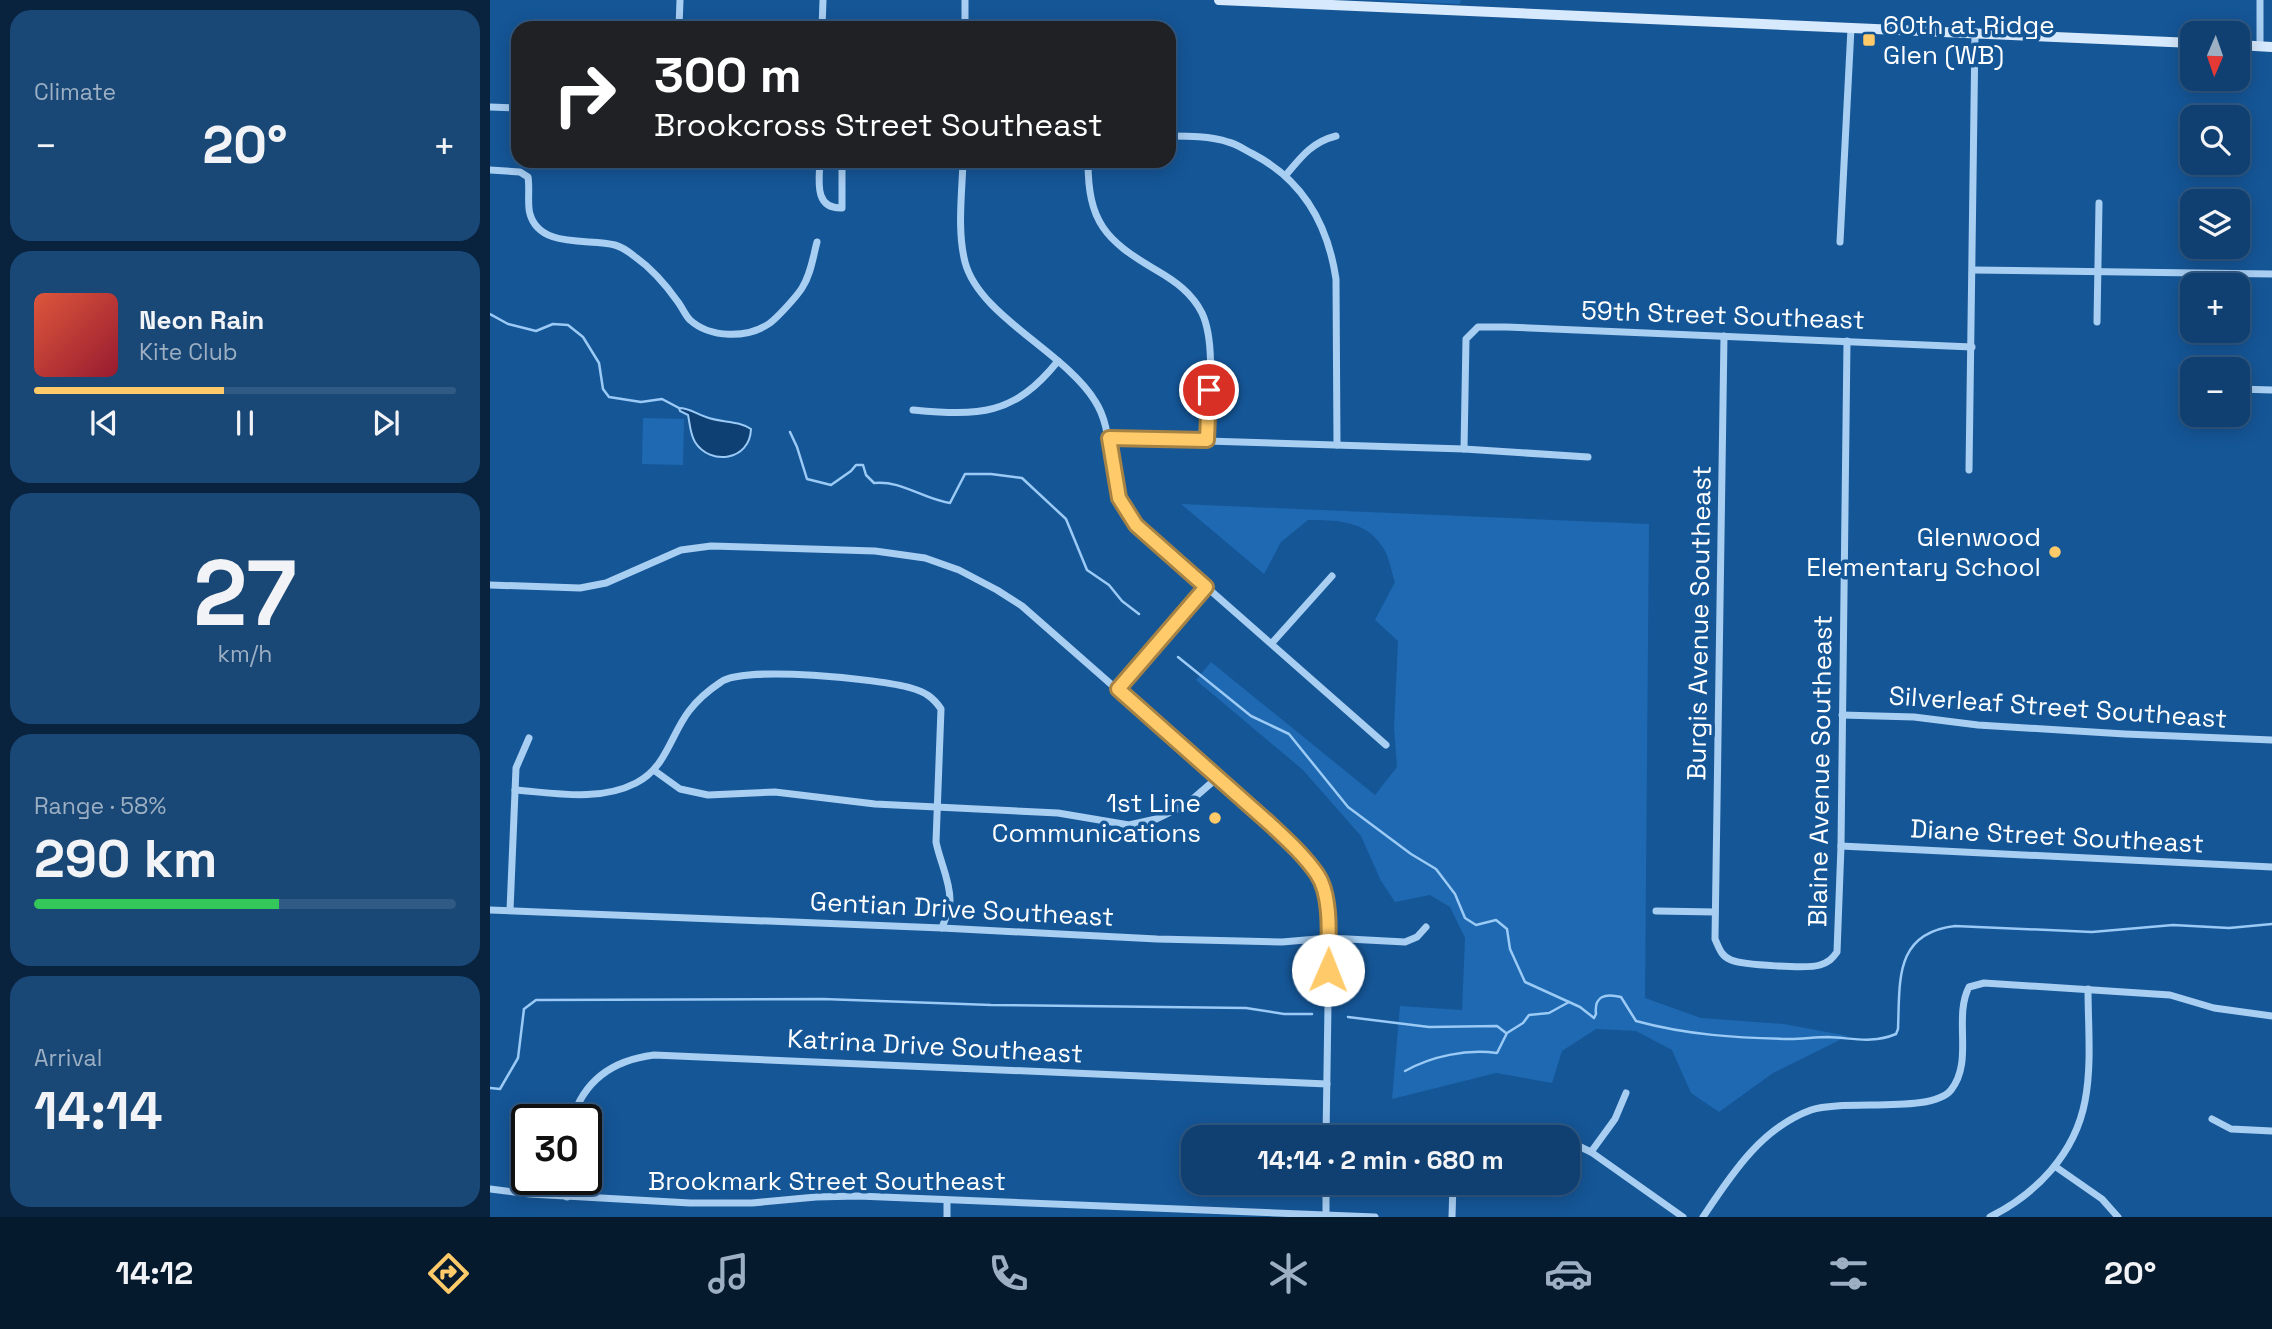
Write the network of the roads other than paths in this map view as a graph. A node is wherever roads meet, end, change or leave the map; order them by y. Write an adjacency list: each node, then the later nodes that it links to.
1 (680, 0): 7 (street)
2 (822, 0): 8 (street)
3 (965, 0): 9 (street)
4 (1219, 0): 6 (main road)
5 (2260, 0): 14 (street)
6 (1457, 6): 10 (main road)
7 (679, 21)
8 (822, 21)
9 (965, 21)
10 (1851, 28): 11 (main road); 28 (street)
11 (1975, 34): 12 (main road); 29 (street)
12 (2180, 42)
13 (2250, 46): 14 (main road)
14 (2260, 46): 15 (main road)
15 (2272, 47)
16 (490, 107): 17 (street)
17 (511, 108)
18 (1336, 136): 25 (street)
19 (1176, 137): 25 (street)
20 (820, 168): 21 (street)
21 (842, 168)
22 (963, 168): 36 (street)
23 (1089, 168): 41 (street)
24 (490, 170): 27 (street)
25 (1286, 175): 42 (street)
26 (2099, 203): 30 (street)
27 (817, 242)
28 (1840, 242)
29 (1973, 270): 30 (street); 35 (street)
30 (2098, 273): 31 (street); 32 (street)
31 (2272, 274)
32 (2097, 322)
33 (1724, 336): 34 (street, 59th Street Southeast); 43 (street, 59th Street Southeast); 64 (street, Burgis Avenue Southeast)
34 (1847, 341): 35 (street, 59th Street Southeast); 51 (street, Blaine Avenue Southeast)
35 (1972, 347): 45 (street)
36 (1058, 361): 39 (street); 40 (street)
37 (2250, 389): 38 (street)
38 (2272, 390)
39 (913, 410)
40 (1109, 438): 41 (street); 48 (street)
41 (1207, 440): 42 (street)
42 (1337, 445): 43 (street)
43 (1464, 449): 44 (street)
44 (1588, 457)
45 (1969, 470)
46 (1332, 576): 49 (street)
47 (490, 585): 50 (street)
48 (1206, 587): 49 (street); 50 (street)
49 (1272, 643): 54 (street)
50 (1118, 689): 56 (street)
51 (1842, 715): 53 (street, Silverleaf Street Southeast); 59 (street, Blaine Avenue Southeast)
52 (528, 738): 57 (street)
53 (2272, 740)
54 (1385, 745)
55 (655, 771): 57 (street); 58 (street); 58 (street)
56 (1217, 778): 58 (street); 67 (street)
57 (515, 790): 62 (street)
58 (938, 807): 66 (street)
59 (1841, 846): 60 (street, Diane Street Southeast); 64 (street, Blaine Avenue Southeast)
60 (2272, 867)
61 (490, 910): 62 (street, Gentian Drive Southeast)
62 (510, 910): 66 (street, Gentian Drive Southeast)
63 (1656, 911): 64 (street)
64 (1715, 912)
65 (1426, 927): 67 (street, Gentian Drive Southeast)
66 (942, 928): 67 (street, Gentian Drive Southeast)
67 (1329, 938): 70 (street)
68 (2088, 989): 69 (street); 78 (street); 89 (street)
69 (2272, 1016)
70 (1326, 1084): 72 (street, Katrina Drive Southeast); 74 (street)
71 (1626, 1093): 77 (street)
72 (578, 1104)
73 (2212, 1119): 75 (street)
74 (1326, 1125)
75 (2272, 1131)
76 (1580, 1147): 77 (street)
77 (1591, 1152): 88 (street)
78 (2056, 1167): 90 (street); 91 (street)
79 (490, 1189): 82 (street, Brookmark Street Southeast)
80 (1326, 1195): 84 (street)
81 (1453, 1195): 87 (street)
82 (567, 1197): 83 (street, Brookmark Street Southeast)
83 (947, 1200): 84 (street, Brookmark Street Southeast); 85 (street)
84 (1326, 1216): 86 (street, Brookmark Street Southeast)
85 (947, 1217)
86 (1374, 1217)
87 (1452, 1217)
88 (1683, 1217)
89 (1703, 1217)
90 (1990, 1217)
91 (2118, 1217)

